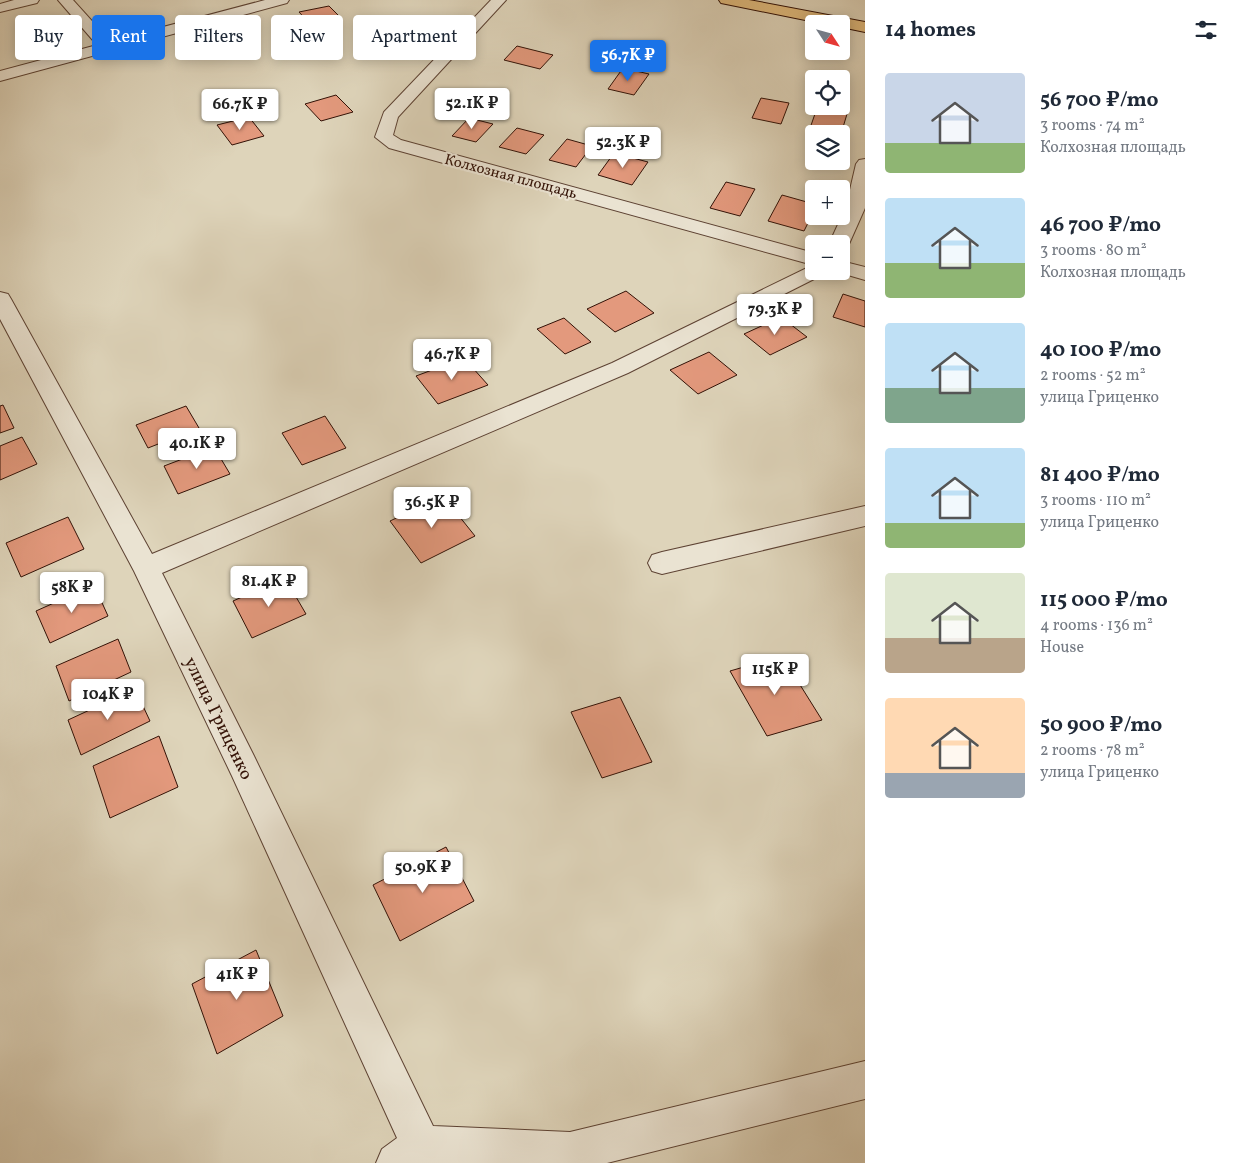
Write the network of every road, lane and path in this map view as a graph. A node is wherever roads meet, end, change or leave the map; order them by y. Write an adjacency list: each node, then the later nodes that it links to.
1 (32, 0): 6 (street)
2 (65, 0): 8 (street)
3 (499, 0): 14 (street, Колхозная площадь)
4 (726, 0): 7 (main road)
5 (276, 1): 9 (street)
6 (0, 8)
7 (865, 27)
8 (92, 30)
9 (165, 30)
10 (92, 50): 11 (street)
11 (0, 76)
12 (865, 164): 13 (street)
13 (843, 235)
14 (805, 257)
15 (850, 270): 16 (street)
16 (865, 274)
17 (805, 276): 21 (street)
18 (0, 299): 21 (street, улица Гриценко)
19 (865, 516): 20 (street)
20 (662, 563)
21 (146, 568): 23 (street, улица Гриценко)
22 (865, 1080): 23 (street)
23 (409, 1154)

